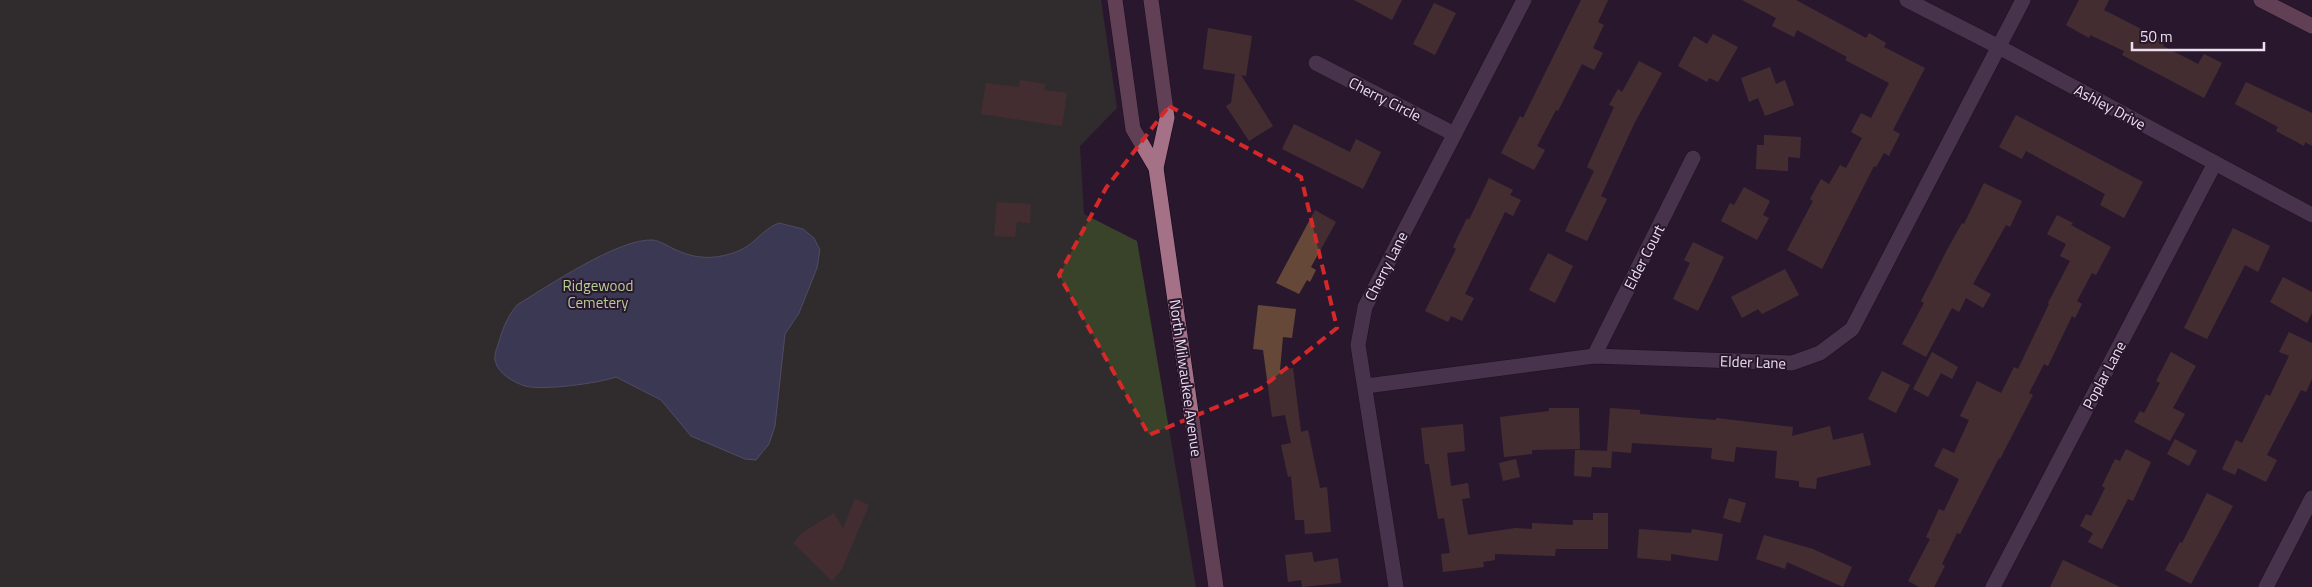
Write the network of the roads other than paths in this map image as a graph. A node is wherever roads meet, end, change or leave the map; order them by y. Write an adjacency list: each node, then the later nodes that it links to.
1 (1115, 0): 13 (main road)
2 (1151, 0): 13 (main road)
3 (1524, 0): 10 (street, Cherry Lane)
4 (1907, 0): 8 (street, Ashley Drive)
5 (2023, 0): 8 (street, Elder Lane)
6 (2263, 1): 7 (main road)
7 (2312, 26)
8 (1999, 47): 12 (street, Ashley Drive); 15 (street, Elder Lane)
9 (1316, 64): 10 (street, Cherry Circle)
10 (1454, 134): 16 (street, Cherry Lane)
11 (1693, 158): 15 (street, Elder Court)
12 (2215, 163): 14 (street, Ashley Drive); 20 (street, Poplar Lane)
13 (1156, 168): 18 (main road, North Milwaukee Avenue)
14 (2312, 215)
15 (1594, 356): 16 (street, Elder Lane)
16 (1366, 386): 19 (street, Cherry Lane)
17 (2312, 498): 21 (street)
18 (1216, 587)
19 (1396, 587)
20 (1994, 587)
21 (2266, 587)

